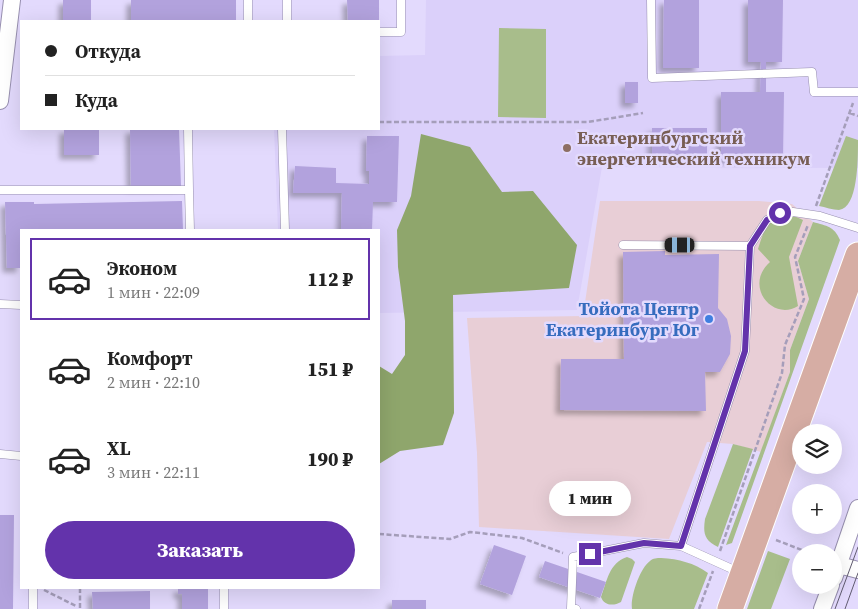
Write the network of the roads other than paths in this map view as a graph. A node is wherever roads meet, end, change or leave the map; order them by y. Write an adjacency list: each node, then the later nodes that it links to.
1 (12, 0): 10 (street)
2 (248, 0): 6 (lane)
3 (287, 0): 7 (lane)
4 (401, 0): 8 (lane)
5 (651, 0): 9 (lane)
6 (248, 20)
7 (287, 20)
8 (380, 32)
9 (858, 92)
10 (0, 101)
11 (188, 130): 14 (lane)
12 (282, 130): 17 (lane)
13 (0, 190): 14 (lane)
14 (189, 190): 16 (lane)
15 (858, 228): 19 (lane)
16 (190, 229)
17 (285, 229)
18 (623, 245): 19 (lane)
19 (750, 246): 26 (lane)
20 (858, 255): 30 (main road)
21 (0, 304): 22 (lane)
22 (20, 305)
23 (0, 454): 24 (lane)
24 (20, 456)
25 (858, 508): 27 (street)
26 (681, 546): 30 (lane); 36 (lane)
27 (842, 555)
28 (858, 570): 29 (street)
29 (842, 571)
30 (743, 573): 37 (main road)
31 (33, 589): 34 (lane)
32 (224, 589): 35 (lane)
33 (828, 594): 38 (street)
34 (33, 609)
35 (224, 609)
36 (576, 609)
37 (730, 609)
38 (822, 609)

